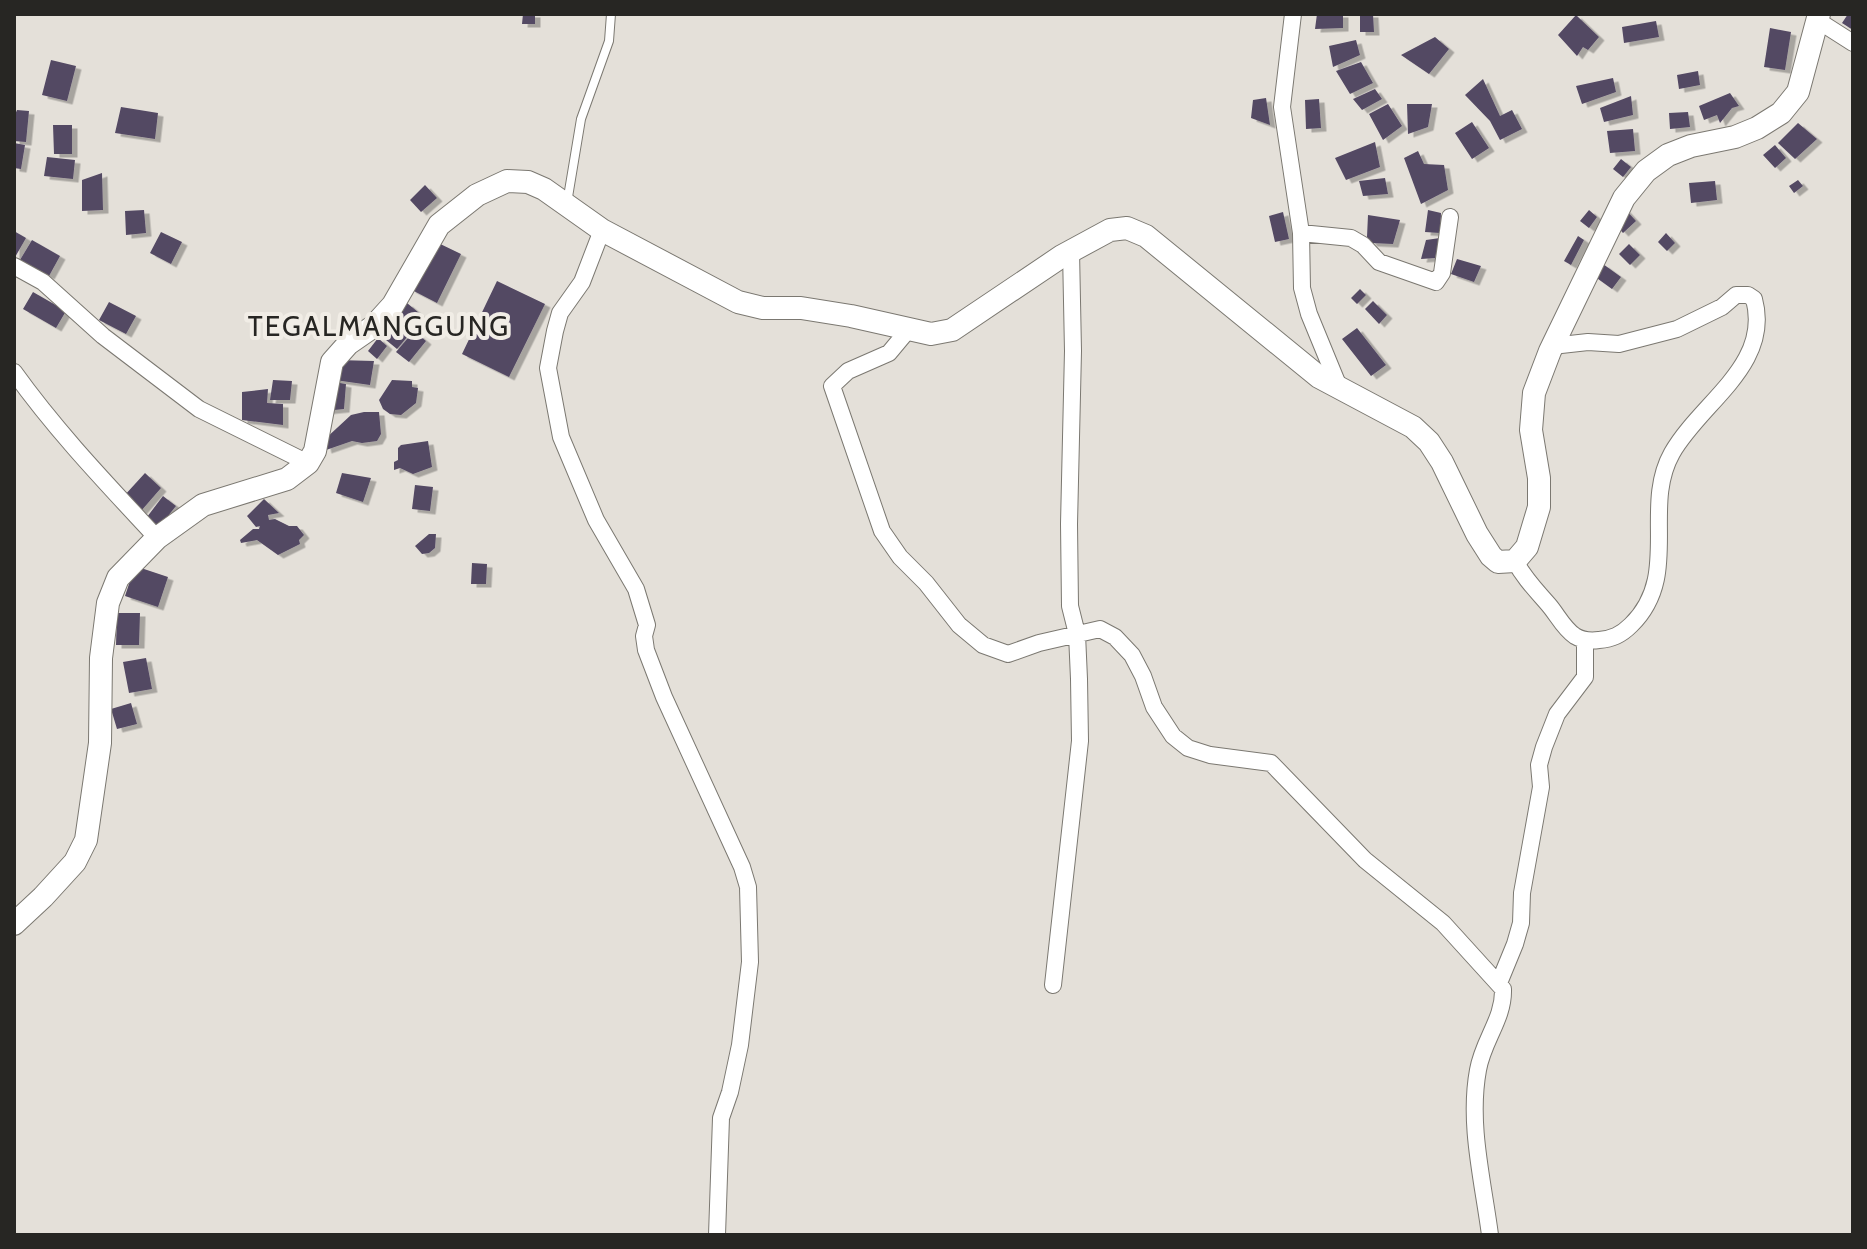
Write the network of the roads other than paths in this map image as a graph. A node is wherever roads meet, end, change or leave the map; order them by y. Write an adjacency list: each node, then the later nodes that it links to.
1 (611, 14): 5 (lane)
2 (1293, 14): 8 (street)
3 (1818, 17): 4 (street); 12 (street)
4 (1853, 43)
5 (567, 204): 7 (street); 15 (street)
6 (1450, 217): 8 (street)
7 (602, 230): 11 (street); 23 (street)
8 (1301, 233): 14 (street)
9 (1071, 251): 11 (street); 14 (street); 18 (street)
10 (14, 266): 15 (street)
11 (909, 329): 18 (street)
12 (1552, 346): 17 (street); 19 (street)
13 (14, 372): 16 (street)
14 (1339, 387): 17 (street)
15 (308, 463): 16 (street)
16 (157, 538): 20 (street)
17 (1515, 561): 19 (street)
18 (1077, 634): 21 (street); 22 (street)
19 (1585, 640): 21 (street)
20 (14, 924)
21 (1499, 983): 24 (street)
22 (1053, 985)
23 (717, 1235)
24 (1490, 1235)

